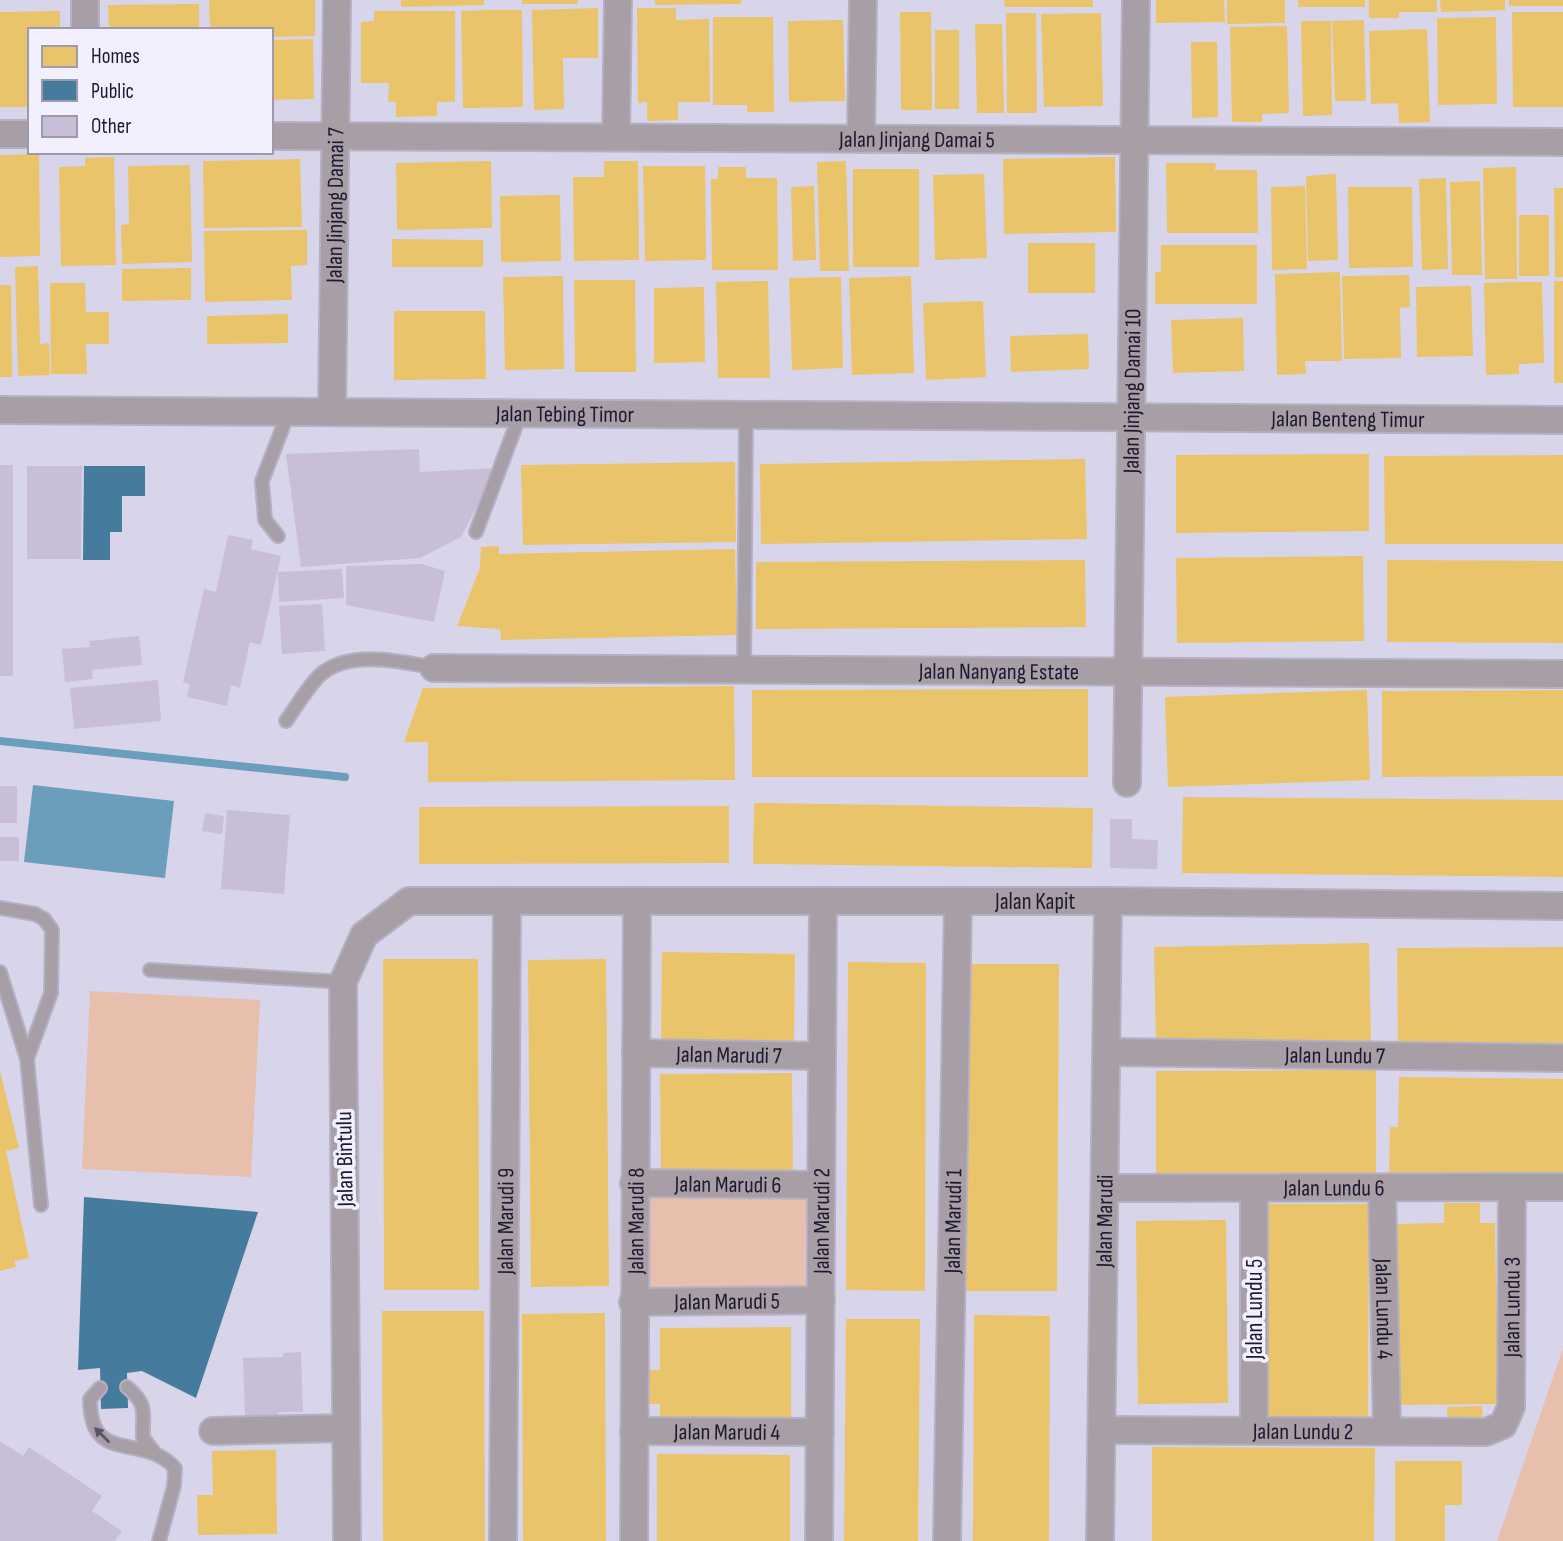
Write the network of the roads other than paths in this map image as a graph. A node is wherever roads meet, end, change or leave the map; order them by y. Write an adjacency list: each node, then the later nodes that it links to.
1 (85, 0): 6 (street)
2 (337, 0): 10 (street, Jalan Jinjang Damai 7)
3 (618, 0): 11 (street)
4 (863, 0): 12 (street)
5 (1136, 0): 13 (street, Jalan Jinjang Damai 10)
6 (85, 28)
7 (0, 134): 8 (street)
8 (28, 134)
9 (273, 136): 10 (street, Jalan Jinjang Damai 5)
10 (335, 136): 11 (street, Jalan Jinjang Damai 5); 17 (street, Jalan Jinjang Damai 7)
11 (616, 137): 12 (street, Jalan Jinjang Damai 5)
12 (861, 139): 13 (street, Jalan Jinjang Damai 5)
13 (1135, 140): 14 (street, Jalan Jinjang Damai 5); 20 (street, Jalan Jinjang Damai 10)
14 (1563, 142)
15 (0, 410): 16 (street, Jalan Tebing Timor)
16 (289, 411): 17 (street, Jalan Tebing Timor); 23 (lane)
17 (332, 411): 18 (street, Jalan Tebing Timor)
18 (521, 412): 19 (street, Jalan Tebing Timor); 22 (lane)
19 (747, 413): 20 (street, Jalan Tebing Timor); 25 (lane)
20 (1132, 416): 21 (street, Jalan Benteng Timur); 26 (street, Jalan Jinjang Damai 10)
21 (1563, 420)
22 (476, 532)
23 (278, 536)
24 (434, 668): 25 (street, Jalan Nanyang Estate); 28 (lane)
25 (744, 672): 26 (street, Jalan Nanyang Estate)
26 (1129, 672): 27 (street, Jalan Nanyang Estate); 29 (street, Jalan Jinjang Damai 10)
27 (1563, 674)
28 (286, 721)
29 (1128, 783)
30 (507, 901): 31 (street, Jalan Kapit); 39 (street, Jalan Bintulu); 68 (street, Jalan Marudi 9)
31 (637, 901): 32 (street, Jalan Kapit); 41 (street, Jalan Marudi 8)
32 (823, 901): 33 (street, Jalan Kapit); 42 (street, Jalan Marudi 2)
33 (958, 901): 34 (street, Jalan Kapit); 71 (street, Jalan Marudi 1)
34 (1108, 901): 35 (street, Jalan Kapit); 40 (street, Jalan Marudi)
35 (1563, 906)
36 (0, 908): 44 (lane)
37 (150, 970): 39 (lane)
38 (0, 972): 44 (lane)
39 (343, 982): 58 (street, Jalan Bintulu)
40 (1107, 1052): 43 (street, Jalan Lundu 7); 49 (street, Jalan Marudi)
41 (636, 1053): 42 (street, Jalan Marudi 7); 45 (street, Jalan Marudi 8)
42 (822, 1055): 46 (street, Jalan Marudi 2)
43 (1563, 1058)
44 (27, 1059): 52 (lane)
45 (634, 1183): 46 (street, Jalan Marudi 6); 54 (street, Jalan Marudi 8)
46 (821, 1185): 53 (street, Jalan Marudi 2)
47 (1512, 1187): 48 (street, Jalan Lundu 6); 51 (street, Jalan Lundu 6); 57 (street, Jalan Lundu 3)
48 (1563, 1187)
49 (1105, 1188): 50 (street, Jalan Lundu 6); 60 (street, Jalan Marudi)
50 (1254, 1188): 51 (street, Jalan Lundu 6); 61 (street, Jalan Lundu 5)
51 (1382, 1188): 63 (street, Jalan Lundu 4)
52 (41, 1205)
53 (821, 1300): 54 (street, Jalan Marudi 5); 64 (street, Jalan Marudi 2)
54 (633, 1302): 62 (street, Jalan Marudi 8)
55 (128, 1387): 65 (lane)
56 (100, 1388): 65 (lane, one-way to 56)
57 (1503, 1425): 63 (street, Jalan Lundu 2)
58 (346, 1428): 59 (street); 67 (street, Jalan Bintulu)
59 (213, 1430)
60 (1102, 1430): 61 (street, Jalan Lundu 2); 72 (street, Jalan Marudi)
61 (1254, 1430): 63 (street, Jalan Lundu 2)
62 (634, 1431): 64 (street, Jalan Marudi 4); 69 (street, Jalan Marudi 8)
63 (1387, 1431)
64 (820, 1432): 70 (street, Jalan Marudi 2)
65 (154, 1452): 66 (lane)
66 (159, 1541)
67 (347, 1541)
68 (503, 1541)
69 (634, 1541)
70 (819, 1541)
71 (947, 1541)
72 (1100, 1541)

